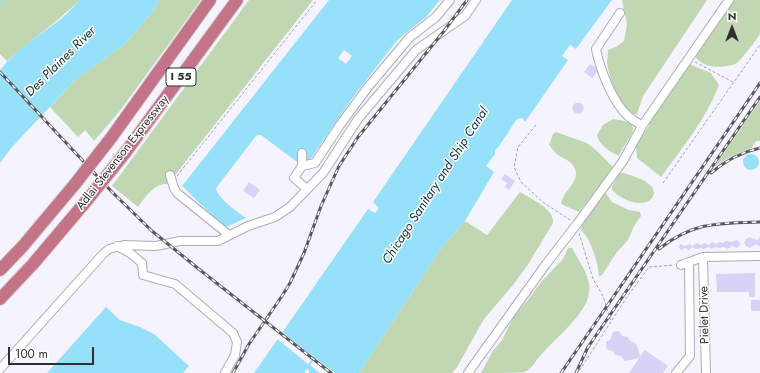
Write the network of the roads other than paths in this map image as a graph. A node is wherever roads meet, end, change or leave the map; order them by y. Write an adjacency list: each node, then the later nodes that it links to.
1 (210, 0): 16 (highway, Adlai Stevenson Expressway / I 55, bridge)
2 (237, 0): 17 (highway, Adlai Stevenson Expressway / I 55, bridge)
3 (450, 0): 9 (street)
4 (476, 0): 11 (street)
5 (730, 0): 7 (street)
6 (620, 13): 7 (street)
7 (642, 126): 20 (street)
8 (302, 153): 9 (street)
9 (302, 166): 11 (street)
10 (171, 179): 12 (street)
11 (307, 189): 12 (street)
12 (229, 236): 13 (street)
13 (117, 246): 18 (street); 19 (street)
14 (760, 256): 15 (street)
15 (703, 257): 21 (street); 22 (street, Pielet Drive)
16 (0, 270)
17 (0, 299)
18 (0, 368)
19 (225, 373)
20 (468, 373)
21 (676, 373)
22 (706, 373)

